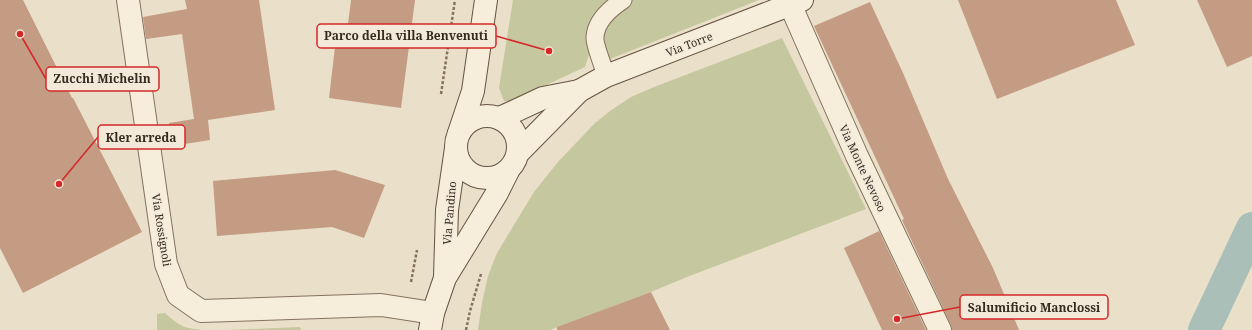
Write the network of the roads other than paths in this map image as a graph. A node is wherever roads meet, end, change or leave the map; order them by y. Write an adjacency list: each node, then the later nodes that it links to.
1 (128, 0): 12 (street, Via Rossignoli)
2 (486, 0): 6 (street, Via Pandino)
3 (623, 0): 5 (lane)
4 (796, 2): 5 (street, Via Torre); 13 (street, Via Monte Nevoso)
5 (606, 76): 7 (street, Via Torre)
6 (473, 91): 8 (street); 9 (street, Via Pandino)
7 (578, 91): 8 (street, Via Torre); 10 (street, Via Torre)
8 (495, 117): 9 (street); 10 (street)
9 (457, 142): 10 (street); 11 (street, Via Pandino)
10 (513, 162): 11 (street, Via Pandino)
11 (445, 278): 12 (street, Via Pandino)
12 (431, 322)
13 (940, 330)

